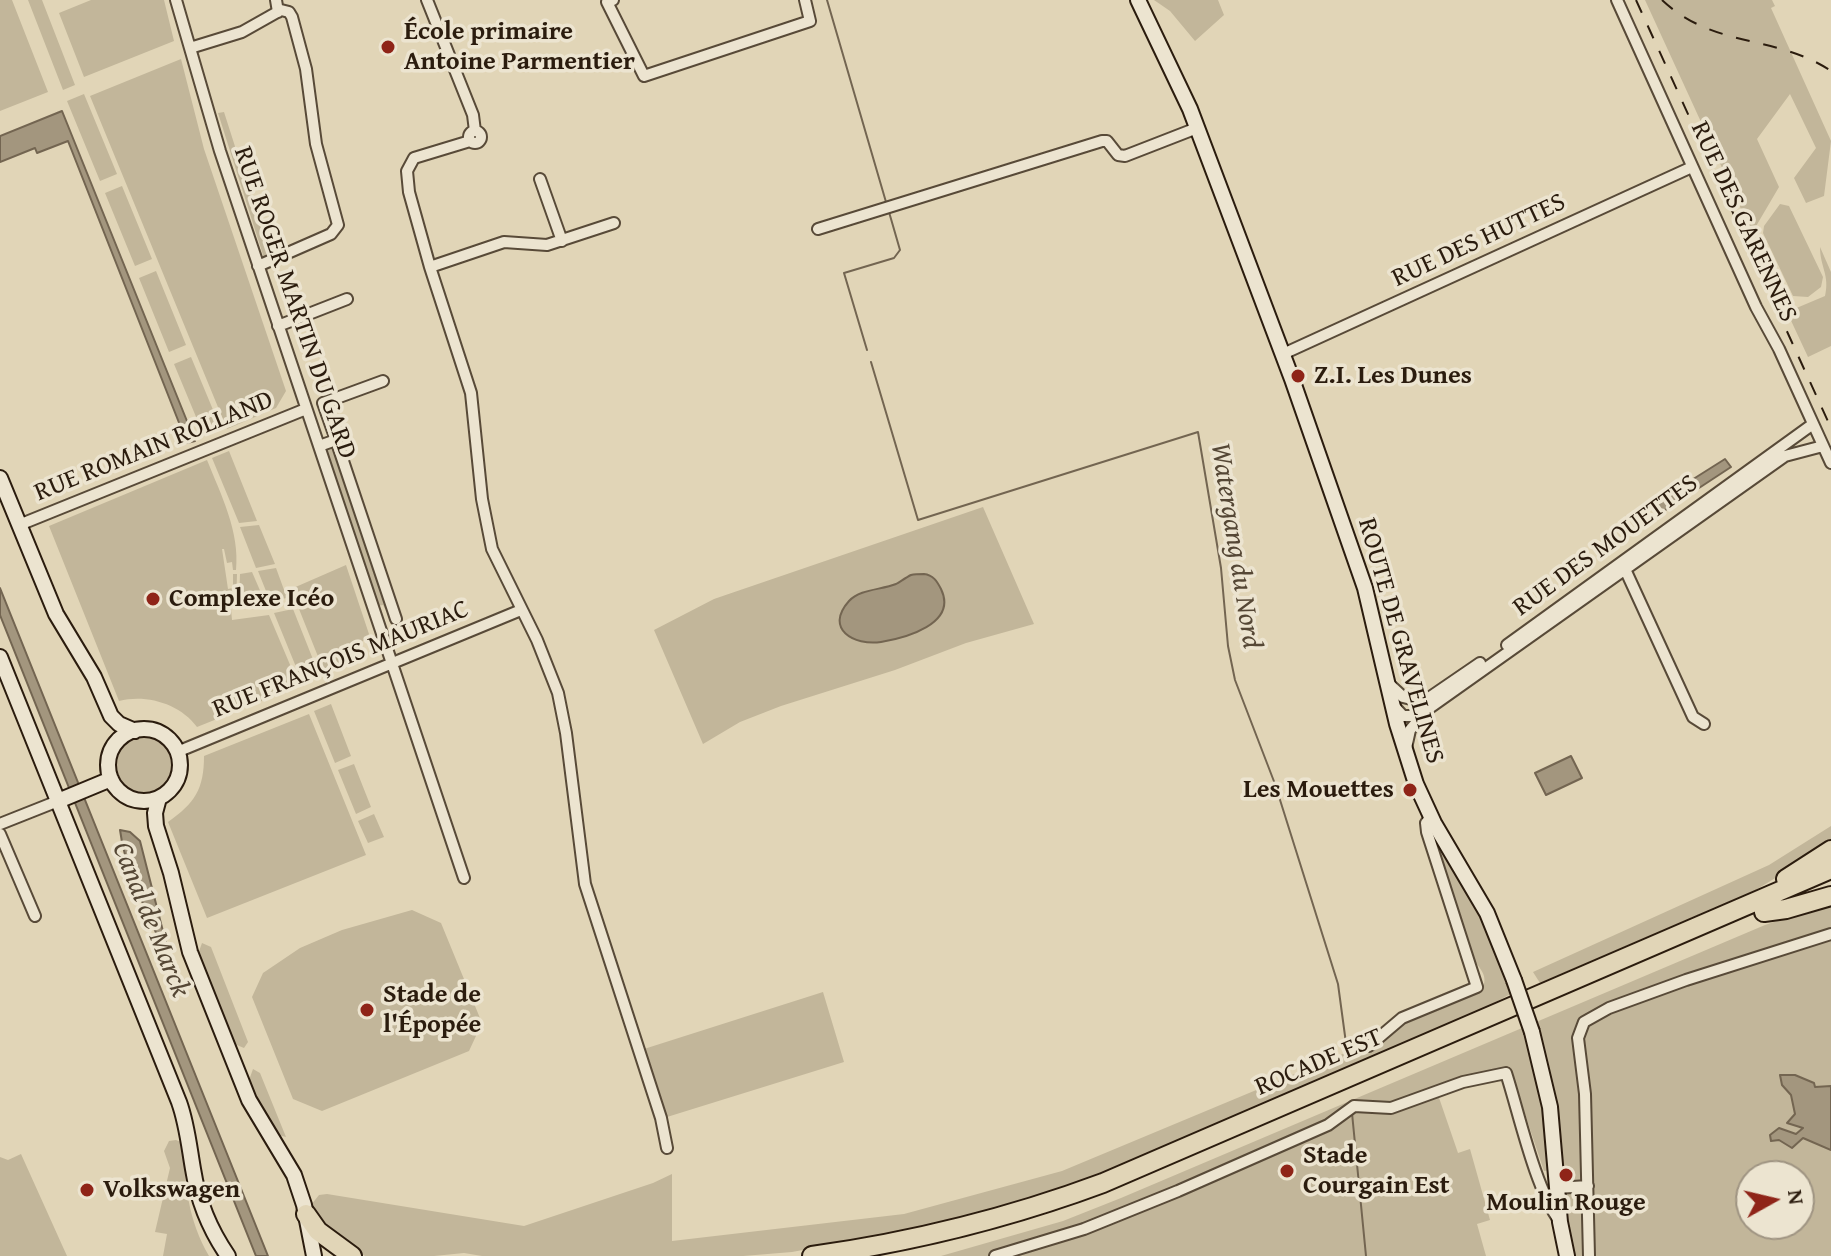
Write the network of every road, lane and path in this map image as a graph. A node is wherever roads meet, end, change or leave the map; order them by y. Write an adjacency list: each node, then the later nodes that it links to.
1 (176, 0): 9 (street, RUE ROGER MARTIN DU GARD)
2 (276, 0): 8 (street)
3 (427, 0): 17 (street)
4 (613, 0): 5 (street)
5 (805, 0)
6 (1138, 0): 10 (street, ROUTE DE GRAVELINES)
7 (1617, 0): 11 (street, RUE DES GARENNES)
8 (278, 12): 9 (street); 16 (street)
9 (190, 48): 16 (street, RUE ROGER MARTIN DU GARD)
10 (1197, 128): 14 (street); 20 (street, ROUTE DE GRAVELINES)
11 (1692, 167): 20 (street, RUE DES HUTTES); 23 (street, RUE DES GARENNES)
12 (540, 179): 15 (street)
13 (614, 223): 15 (street)
14 (818, 229)
15 (562, 241): 17 (street)
16 (258, 266): 19 (street, RUE ROGER MARTIN DU GARD)
17 (430, 267): 31 (street)
18 (347, 299): 19 (street)
19 (278, 326): 22 (street, RUE ROGER MARTIN DU GARD)
20 (1283, 354): 35 (street, ROUTE DE GRAVELINES)
21 (383, 381): 24 (street, RUE ROGER MARTIN DU GARD)
22 (306, 409): 25 (street, RUE ROGER MARTIN DU GARD); 29 (street, RUE ROMAIN ROLLAND)
23 (1813, 424): 26 (street, RUE DES GARENNES); 30 (street, RUE DES MOUETTES)
24 (336, 440): 25 (street); 32 (street, RUE ROGER MARTIN DU GARD)
25 (319, 446): 32 (street, RUE ROGER MARTIN DU GARD)
26 (1823, 446): 27 (street, RUE DES GARENNES); 30 (street, RUE DES MOUETTES)
27 (1831, 463)
28 (0, 478): 29 (street)
29 (19, 525): 39 (street)
30 (1623, 566): 36 (street, RUE DES MOUETTES); 38 (street)
31 (521, 610): 34 (street, RUE FRANÇOIS MAURIAC); 59 (street)
32 (377, 618): 34 (street, RUE ROGER MARTIN DU GARD)
33 (0, 657): 43 (street)
34 (391, 663): 40 (street, RUE FRANÇOIS MAURIAC); 50 (street, RUE ROGER MARTIN DU GARD)
35 (1387, 681): 36 (street); 37 (street, ROUTE DE GRAVELINES)
36 (1425, 705): 37 (street, RUE DES MOUETTES); 41 (street, RUE DES MOUETTES)
37 (1401, 723): 41 (street, ROUTE DE GRAVELINES)
38 (1704, 724)
39 (135, 731): 40 (street); 42 (street)
40 (177, 752): 44 (street)
41 (1406, 754): 45 (street, ROUTE DE GRAVELINES)
42 (111, 779): 43 (street); 44 (street)
43 (63, 798): 46 (street); 58 (street)
44 (159, 798): 62 (street)
45 (1431, 817): 57 (street); 61 (street, ROUTE DE GRAVELINES, bridge)
46 (0, 824)
47 (0, 834): 54 (street)
48 (1831, 850): 55 (highway)
49 (1831, 869): 55 (highway, ROCADE EST)
50 (464, 878)
51 (1831, 882): 53 (highway, ROCADE EST)
52 (1831, 896): 53 (highway)
53 (1764, 912): 69 (highway, ROCADE EST)
54 (35, 916)
55 (1699, 926): 68 (highway, ROCADE EST)
56 (1831, 934): 60 (street)
57 (1369, 1046)
58 (190, 1144): 64 (street); 65 (street)
59 (667, 1148)
60 (1588, 1186): 61 (street); 72 (street)
61 (1557, 1188): 63 (street, ROUTE DE GRAVELINES)
62 (306, 1214): 66 (street); 67 (highway)
63 (1560, 1222): 70 (street); 71 (street, ROUTE DE GRAVELINES)
64 (216, 1256)
65 (228, 1256)
66 (314, 1256)
67 (352, 1256)
68 (812, 1256)
69 (887, 1256)
70 (995, 1256)
71 (1567, 1256)
72 (1589, 1256)

